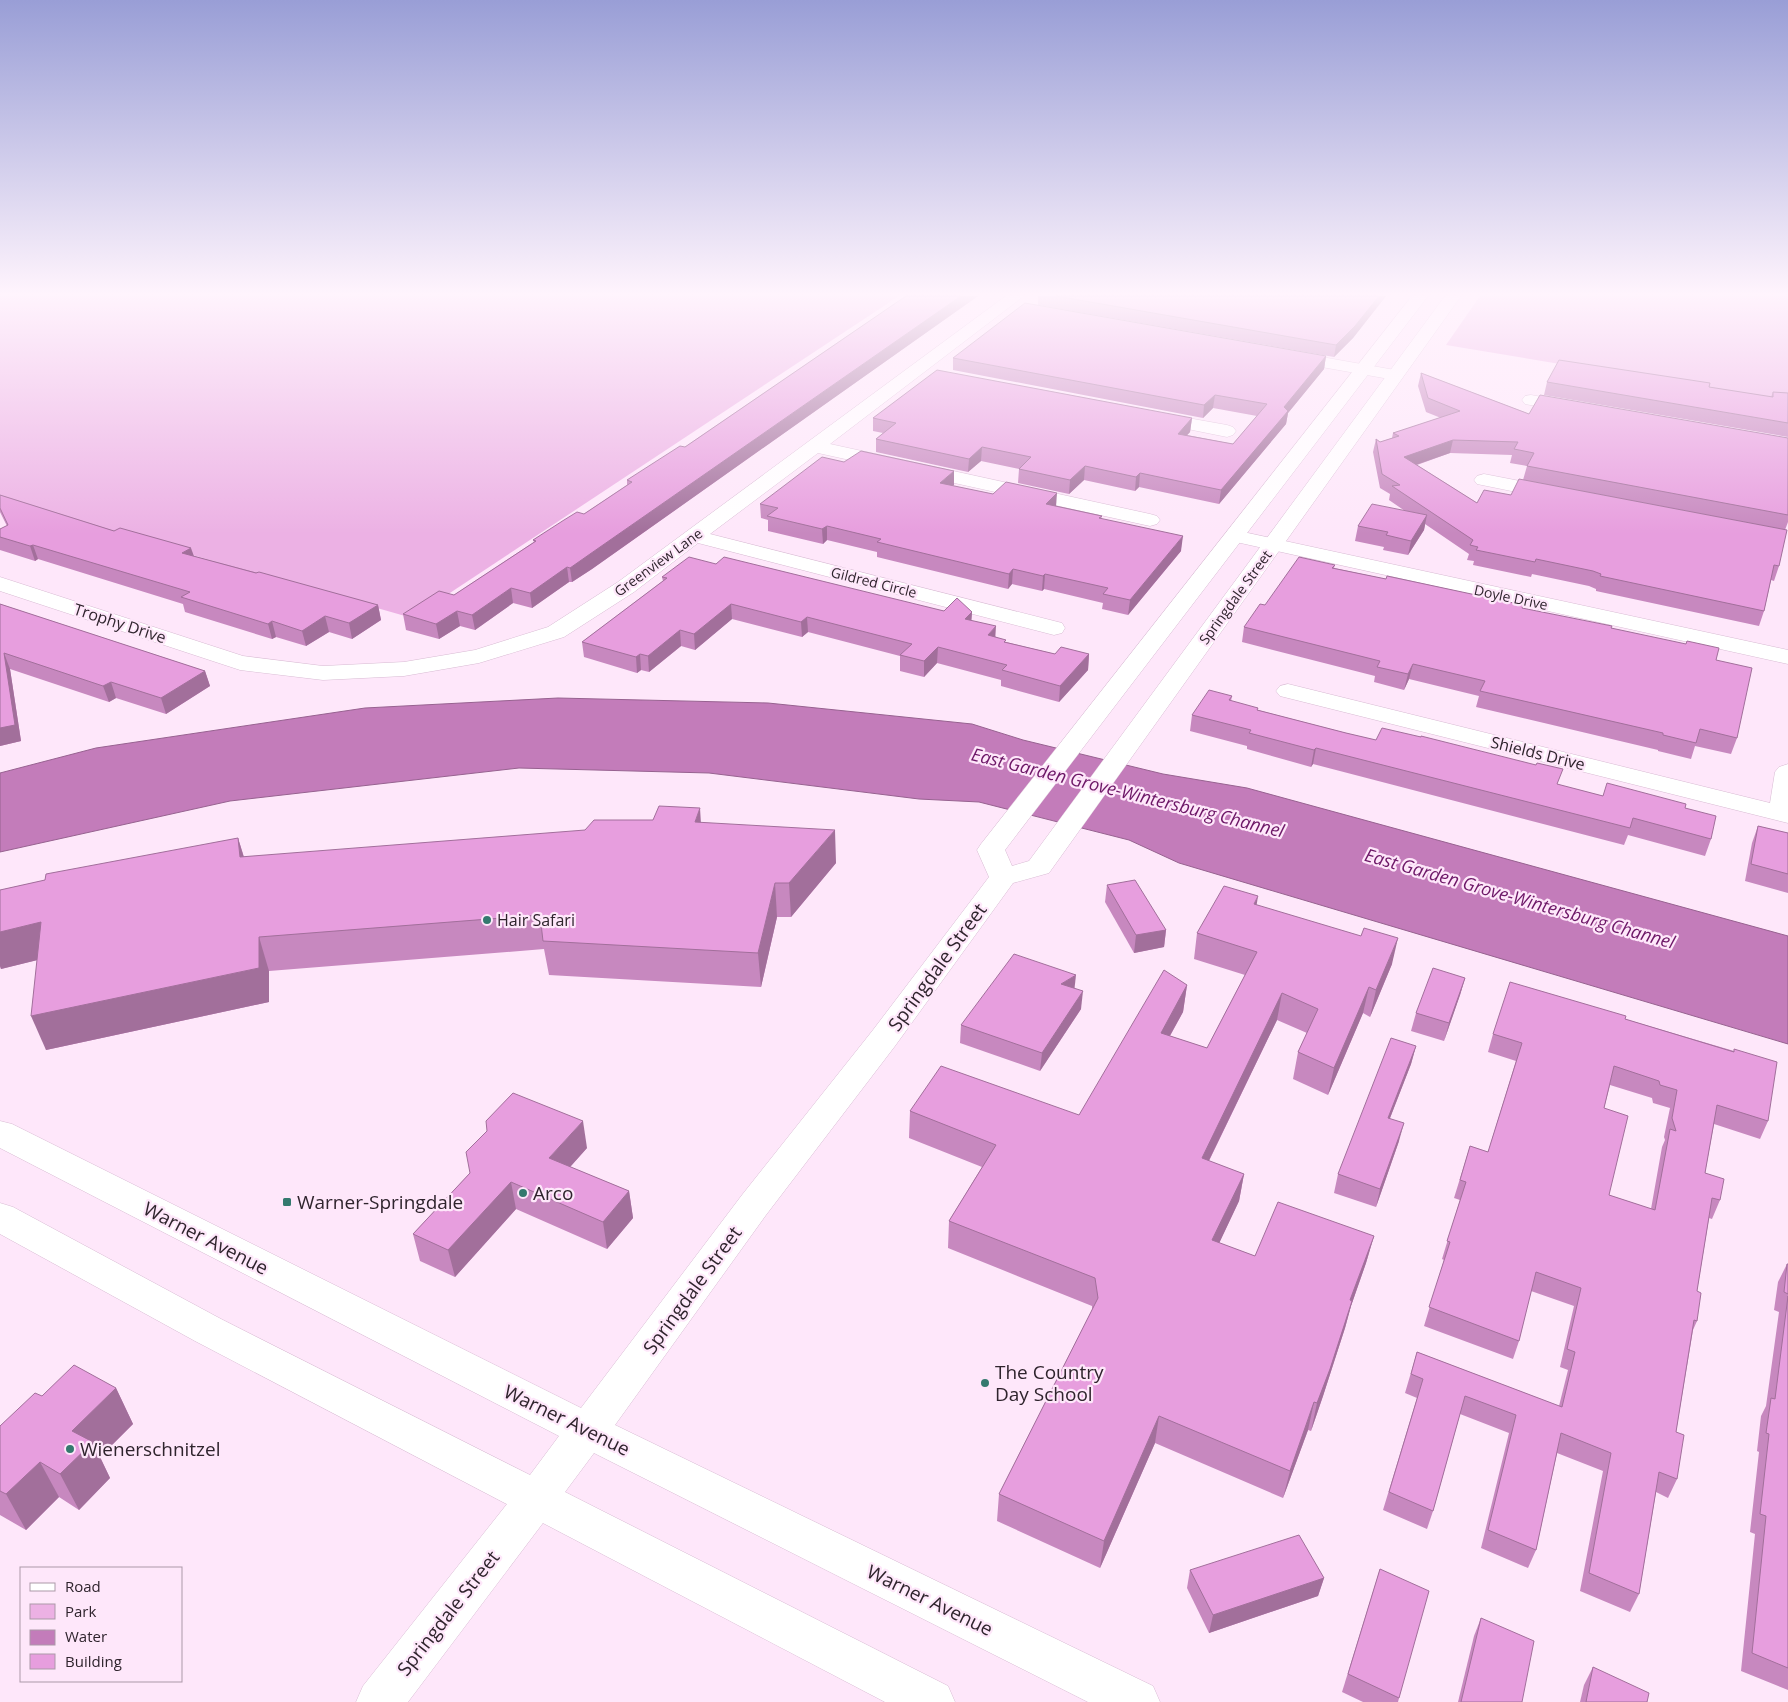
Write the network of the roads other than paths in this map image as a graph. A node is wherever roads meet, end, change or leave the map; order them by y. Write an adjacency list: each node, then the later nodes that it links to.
1 (922, 375): 8 (main road, Greenview Lane)
2 (1357, 375): 13 (main road)
3 (1394, 375): 14 (main road, Springdale Street)
4 (1532, 400): 5 (main road)
5 (1588, 410)
6 (1140, 414): 7 (main road)
7 (1227, 431)
8 (814, 446): 11 (main road); 12 (main road, Greenview Lane)
9 (1484, 480): 10 (main road)
10 (1572, 497)
11 (1150, 520)
12 (694, 536): 16 (main road, Gildred Circle); 18 (main road, Greenview Lane)
13 (1234, 536): 14 (main road, Doyle Drive); 22 (main road)
14 (1273, 545): 17 (main road, Doyle Drive); 22 (main road, Springdale Street)
15 (0, 584): 18 (main road, Trophy Drive)
16 (1054, 628)
17 (1788, 657)
18 (240, 663)
19 (1288, 691): 21 (main road, Shields Drive)
20 (1788, 772): 21 (main road)
21 (1785, 814)
22 (1003, 877): 25 (main road, Springdale Street)
23 (0, 1132): 25 (main road, Warner Avenue)
24 (0, 1217): 26 (main road)
25 (588, 1430): 26 (main road, Springdale Street); 29 (main road, Warner Avenue)
26 (537, 1498): 27 (main road, Springdale Street); 28 (main road)
27 (379, 1702)
28 (932, 1702)
29 (1137, 1702)

